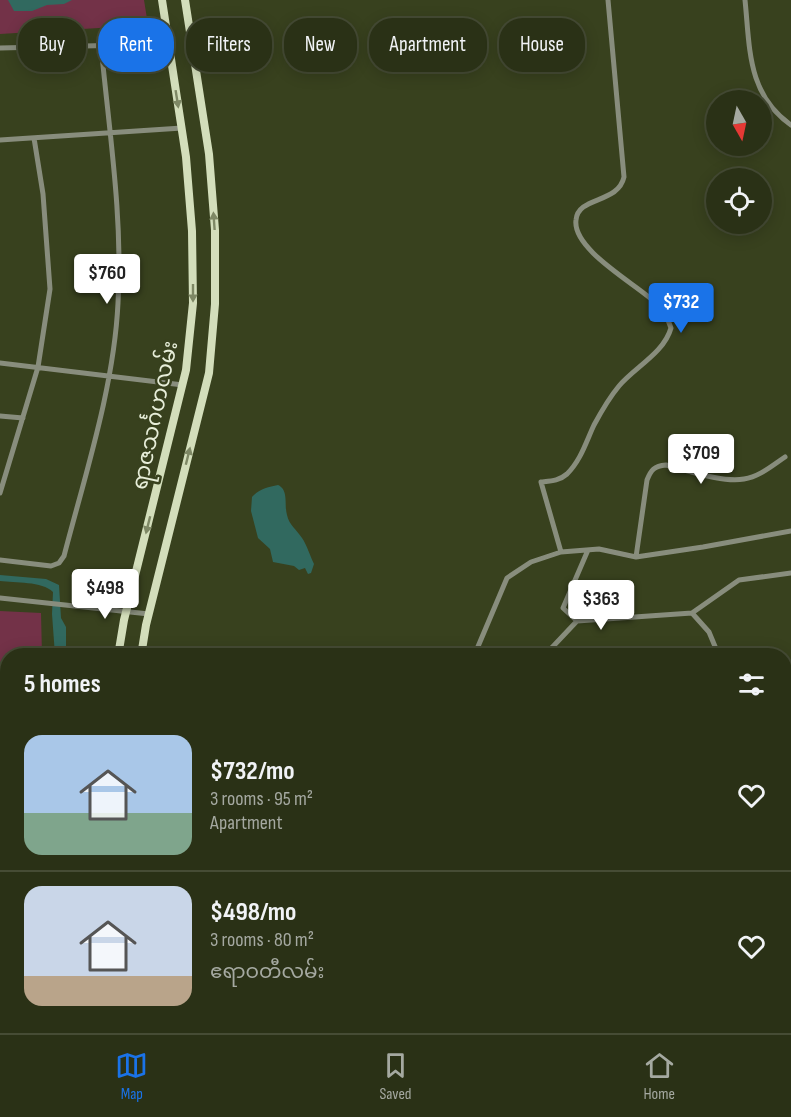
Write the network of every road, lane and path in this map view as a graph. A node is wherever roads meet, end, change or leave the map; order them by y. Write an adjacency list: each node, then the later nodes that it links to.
1 (162, 0): 5 (main road, ရာဇသင်္ဂဟလမ်း)
2 (184, 0): 31 (main road, ရာဇသင်္ဂဟလမ်း, one-way to 2)
3 (608, 0): 25 (street)
4 (745, 0): 10 (street)
5 (164, 18)
6 (98, 45): 7 (street)
7 (0, 48)
8 (103, 72): 12 (street)
9 (173, 72): 11 (main road, ရာဇသင်္ဂဟလမ်း, one-way to 11)
10 (791, 125)
11 (182, 128): 12 (street); 18 (main road, ရာဇသင်္ဂဟလမ်း, one-way to 18)
12 (109, 133): 13 (street); 17 (street)
13 (34, 138): 14 (street); 16 (street)
14 (0, 140)
15 (0, 363): 16 (street)
16 (38, 367): 17 (street); 20 (street)
17 (109, 376): 18 (street); 27 (street)
18 (183, 385): 30 (main road, ရာဇသင်္ဂဟလမ်း, one-way to 30)
19 (0, 416): 20 (street)
20 (23, 418): 22 (street)
21 (785, 457): 26 (street)
22 (1, 488)
23 (791, 531): 26 (street)
24 (588, 550): 25 (street); 26 (street); 33 (street)
25 (561, 552): 36 (street)
26 (636, 557)
27 (0, 560)
28 (791, 573): 32 (street)
29 (0, 598): 30 (street)
30 (126, 611): 31 (street); 34 (main road, ရာဇသင်္ဂဟလမ်း)
31 (149, 614): 35 (main road, ရာဇသင်္ဂဟလမ်း)
32 (692, 614): 33 (street); 38 (street)
33 (577, 621): 37 (street)
34 (119, 648)
35 (143, 648)
36 (477, 648)
37 (552, 648)
38 (716, 648)

